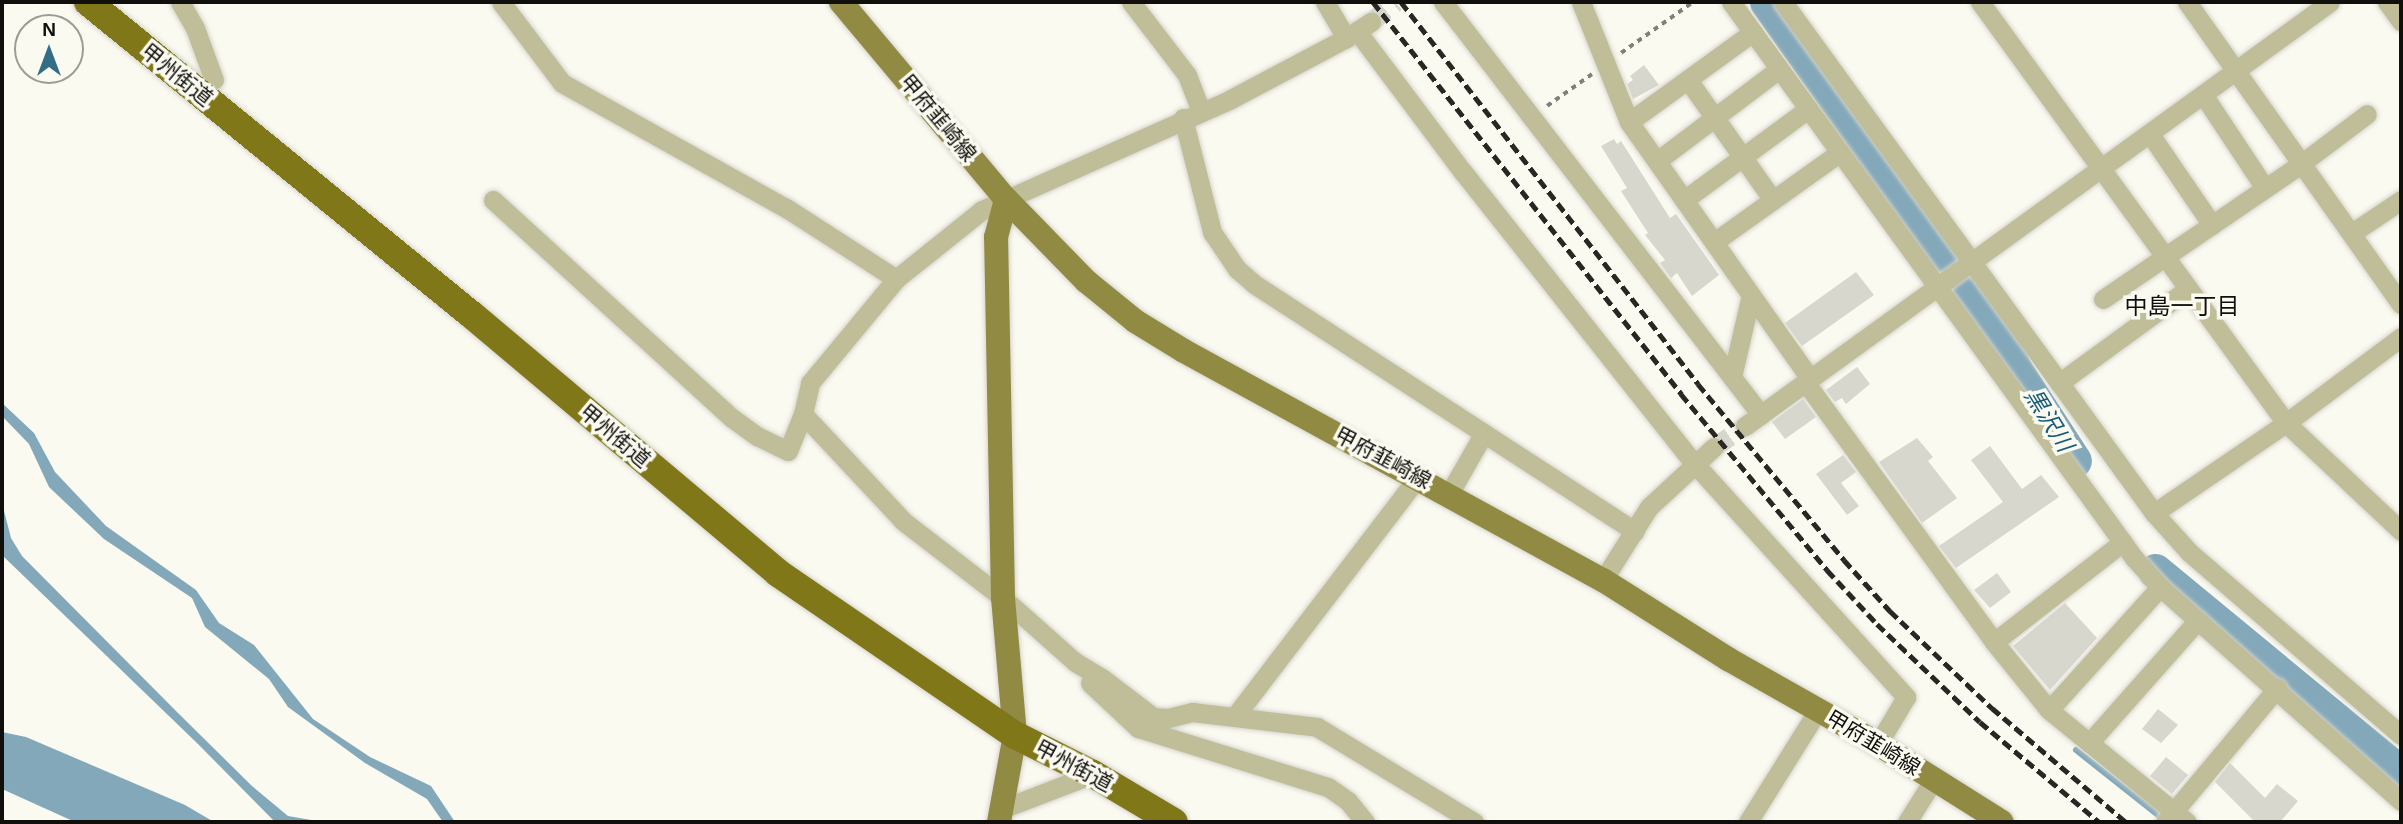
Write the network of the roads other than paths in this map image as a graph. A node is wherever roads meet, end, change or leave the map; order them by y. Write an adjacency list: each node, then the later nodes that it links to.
1 (88, 2): 76 (highway, 甲州街道)
2 (180, 2): 20 (street)
3 (501, 2): 45 (street)
4 (841, 2): 35 (main road, 甲府韮崎線)
5 (1130, 2): 24 (street)
6 (1325, 2): 16 (street)
7 (1443, 2): 52 (street)
8 (1581, 2): 27 (street)
9 (1731, 2): 17 (street)
10 (1783, 2): 44 (street)
11 (1980, 2): 33 (street)
12 (2187, 2): 19 (street)
13 (2330, 2): 19 (street)
14 (2387, 2): 15 (street)
15 (2401, 21)
16 (1358, 30): 24 (street); 59 (street)
17 (1754, 32): 18 (street); 21 (street)
18 (1779, 69): 23 (street); 26 (street)
19 (2237, 71): 22 (street); 32 (street)
20 (214, 80)
21 (1688, 80): 26 (street); 27 (street)
22 (2204, 96): 28 (street); 34 (street)
23 (1808, 109): 29 (street); 30 (street)
24 (1192, 114): 35 (street); 57 (street)
25 (2367, 114): 32 (street)
26 (1715, 117): 30 (street); 31 (street)
27 (1629, 122): 31 (street)
28 (2150, 134): 33 (street); 40 (street)
29 (1839, 153): 38 (street); 46 (street)
30 (1742, 157): 37 (street); 38 (street)
31 (1657, 161): 37 (street)
32 (2302, 163): 34 (street); 41 (street)
33 (2102, 169): 43 (street); 44 (street)
34 (2265, 188): 40 (street)
35 (1006, 199): 45 (street); 60 (main road, 甲府韮崎線); 68 (main road)
36 (493, 200): 55 (street)
37 (1684, 200): 42 (street)
38 (1773, 200): 42 (street)
39 (2401, 200): 41 (street)
40 (2212, 225): 43 (street)
41 (2351, 233): 50 (street)
42 (1714, 242): 48 (street)
43 (2165, 258): 47 (street); 49 (street)
44 (1973, 262): 46 (street); 54 (street)
45 (896, 279): 55 (street)
46 (1937, 288): 53 (street); 65 (street)
47 (2188, 289): 54 (street); 56 (street)
48 (1751, 295): 52 (street); 53 (street)
49 (2103, 299)
50 (2401, 302)
51 (2401, 337): 56 (street)
52 (1732, 377): 53 (street)
53 (1808, 381): 70 (street)
54 (2059, 383): 62 (street)
55 (803, 414): 68 (street)
56 (2286, 423): 62 (street); 64 (street)
57 (1484, 433): 61 (street); 63 (street)
58 (1714, 447): 59 (street)
59 (1694, 463): 63 (street); 79 (street)
60 (1418, 477): 61 (main road, 甲府韮崎線); 75 (street)
61 (1449, 494): 66 (main road, 甲府韮崎線)
62 (2154, 513): 77 (street)
63 (1635, 531): 66 (street)
64 (2401, 531)
65 (2123, 542): 67 (street); 70 (street)
66 (1604, 580): 73 (main road, 甲府韮崎線)
67 (2160, 587): 69 (street); 74 (street)
68 (1003, 598): 71 (street); 76 (main road)
69 (2198, 620): 72 (street); 78 (street)
70 (1994, 642): 74 (street)
71 (1075, 662): 75 (street); 86 (street)
72 (2277, 688): 82 (street); 84 (street)
73 (1818, 710): 79 (main road, 甲府韮崎線); 88 (street)
74 (2049, 710): 78 (street)
75 (1236, 715): 87 (street)
76 (1014, 734): 80 (highway, 甲州街道); 83 (main road)
77 (2401, 736)
78 (2089, 743): 84 (street)
79 (1878, 744): 81 (main road, 甲府韮崎線)
80 (1093, 774): 83 (street); 85 (highway, 甲州街道)
81 (1934, 779): 89 (street); 90 (main road, 甲府韮崎線)
82 (2401, 800)
83 (1001, 816)
84 (2175, 819)
85 (1174, 822)
86 (1365, 822)
87 (1474, 822)
88 (1748, 822)
89 (1907, 822)
90 (2003, 822)

